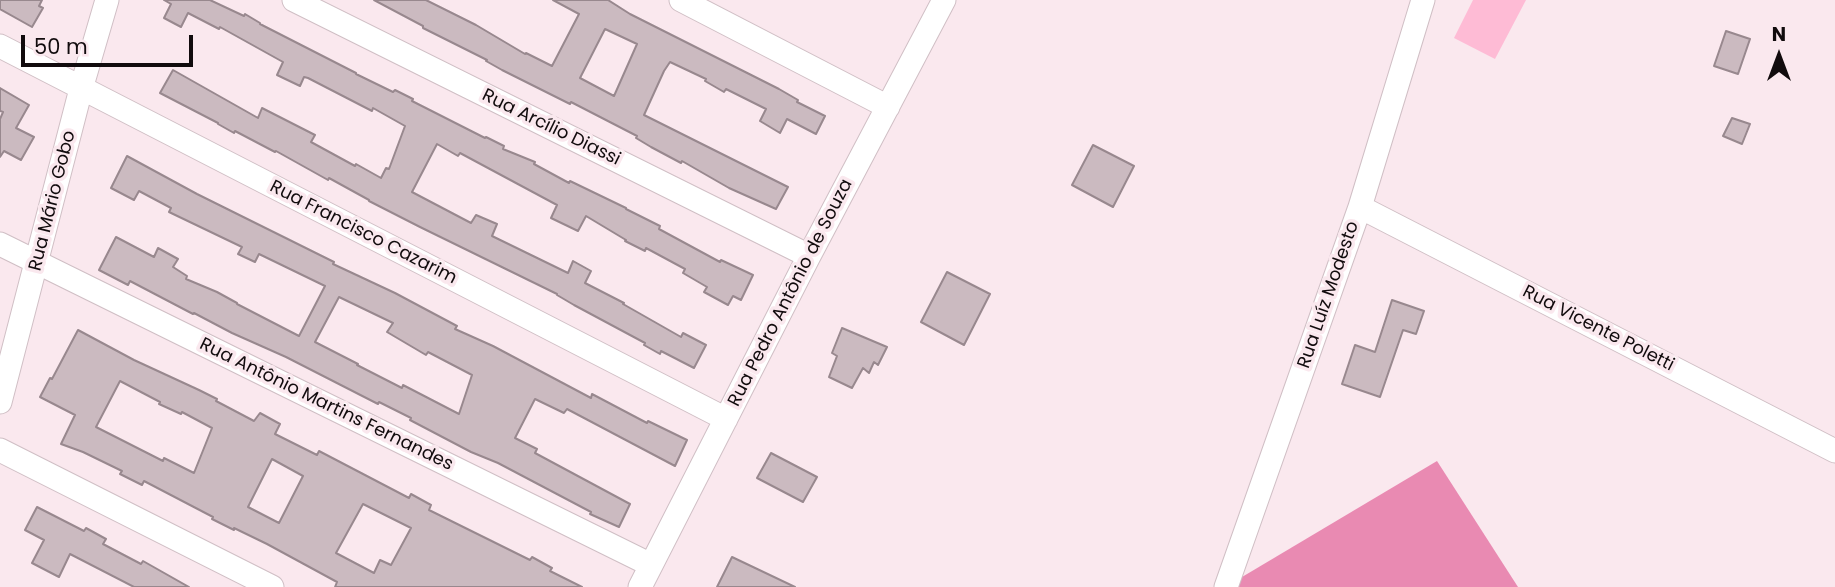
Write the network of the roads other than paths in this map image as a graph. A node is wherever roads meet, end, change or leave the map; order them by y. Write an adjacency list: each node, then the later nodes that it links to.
1 (107, 0): 7 (street, Rua Mário Gobo)
2 (294, 0): 11 (street, Rua Arcílio Diassi)
3 (681, 0): 8 (street)
4 (944, 0): 8 (street, Rua Pedro Antônio de Souza)
5 (1423, 0): 9 (street, Rua Luíz Modesto)
6 (0, 46): 7 (street, Rua Francisco Cazarim)
7 (81, 89): 12 (street, Rua Mário Gobo); 14 (street, Rua Francisco Cazarim)
8 (888, 107): 11 (street, Rua Pedro Antônio de Souza)
9 (1360, 207): 16 (street, Rua Vicente Poletti); 20 (street, Rua Luíz Modesto)
10 (0, 244): 12 (street, Rua Antônio Martins Fernandes)
11 (809, 256): 14 (street, Rua Pedro Antônio de Souza)
12 (37, 263): 13 (street, Rua Mário Gobo); 17 (street, Rua Antônio Martins Fernandes)
13 (0, 402)
14 (726, 419): 17 (street, Rua Pedro Antônio de Souza)
15 (0, 450): 18 (street)
16 (1835, 451)
17 (651, 565): 19 (street, Rua Pedro Antônio de Souza)
18 (272, 587)
19 (640, 587)
20 (1226, 587)

